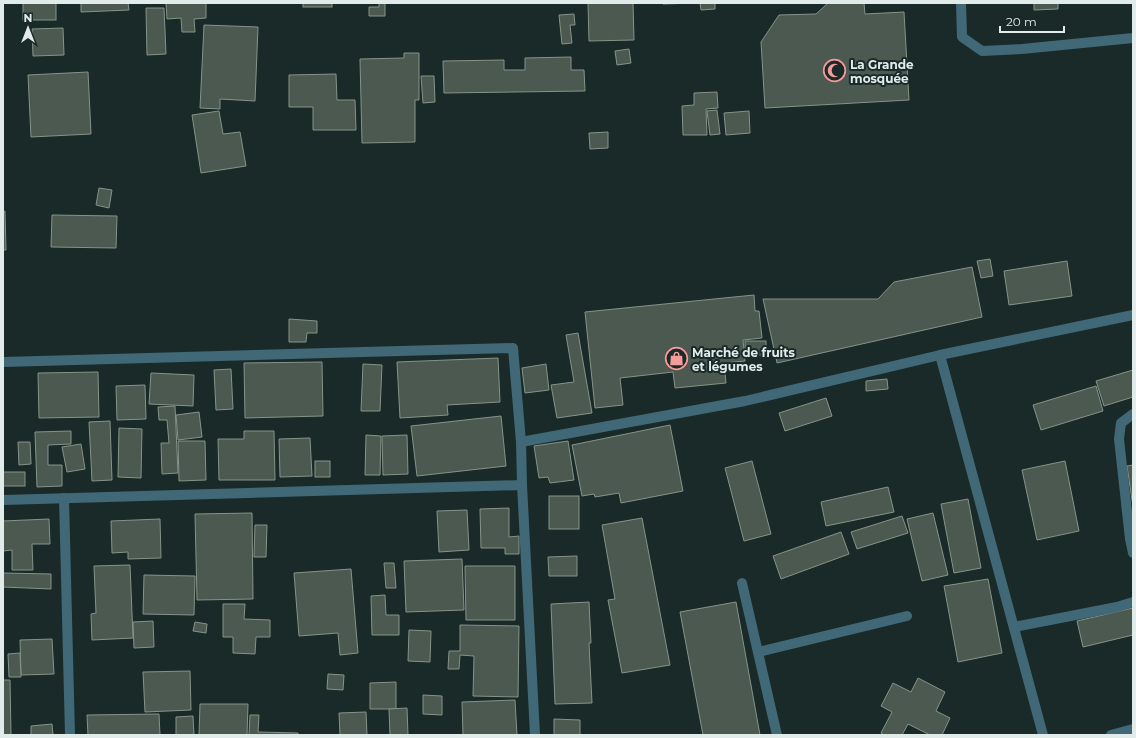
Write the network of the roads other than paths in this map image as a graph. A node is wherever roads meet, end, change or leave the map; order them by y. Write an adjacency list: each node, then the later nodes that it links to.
1 (961, 3): 2 (street)
2 (1133, 38)
3 (1133, 315): 4 (street)
4 (940, 356): 7 (street); 15 (street)
5 (3, 362): 7 (street)
6 (1133, 414): 11 (street)
7 (521, 442): 8 (street)
8 (522, 485): 9 (street); 19 (street)
9 (64, 498): 10 (street); 18 (street)
10 (3, 500)
11 (1133, 554)
12 (742, 582): 16 (street)
13 (1133, 602): 15 (street)
14 (906, 616): 16 (street)
15 (1014, 627): 21 (street)
16 (758, 652): 20 (street)
17 (1133, 730): 22 (street)
18 (70, 735)
19 (534, 735)
20 (777, 735)
21 (1043, 735)
22 (1111, 735)

